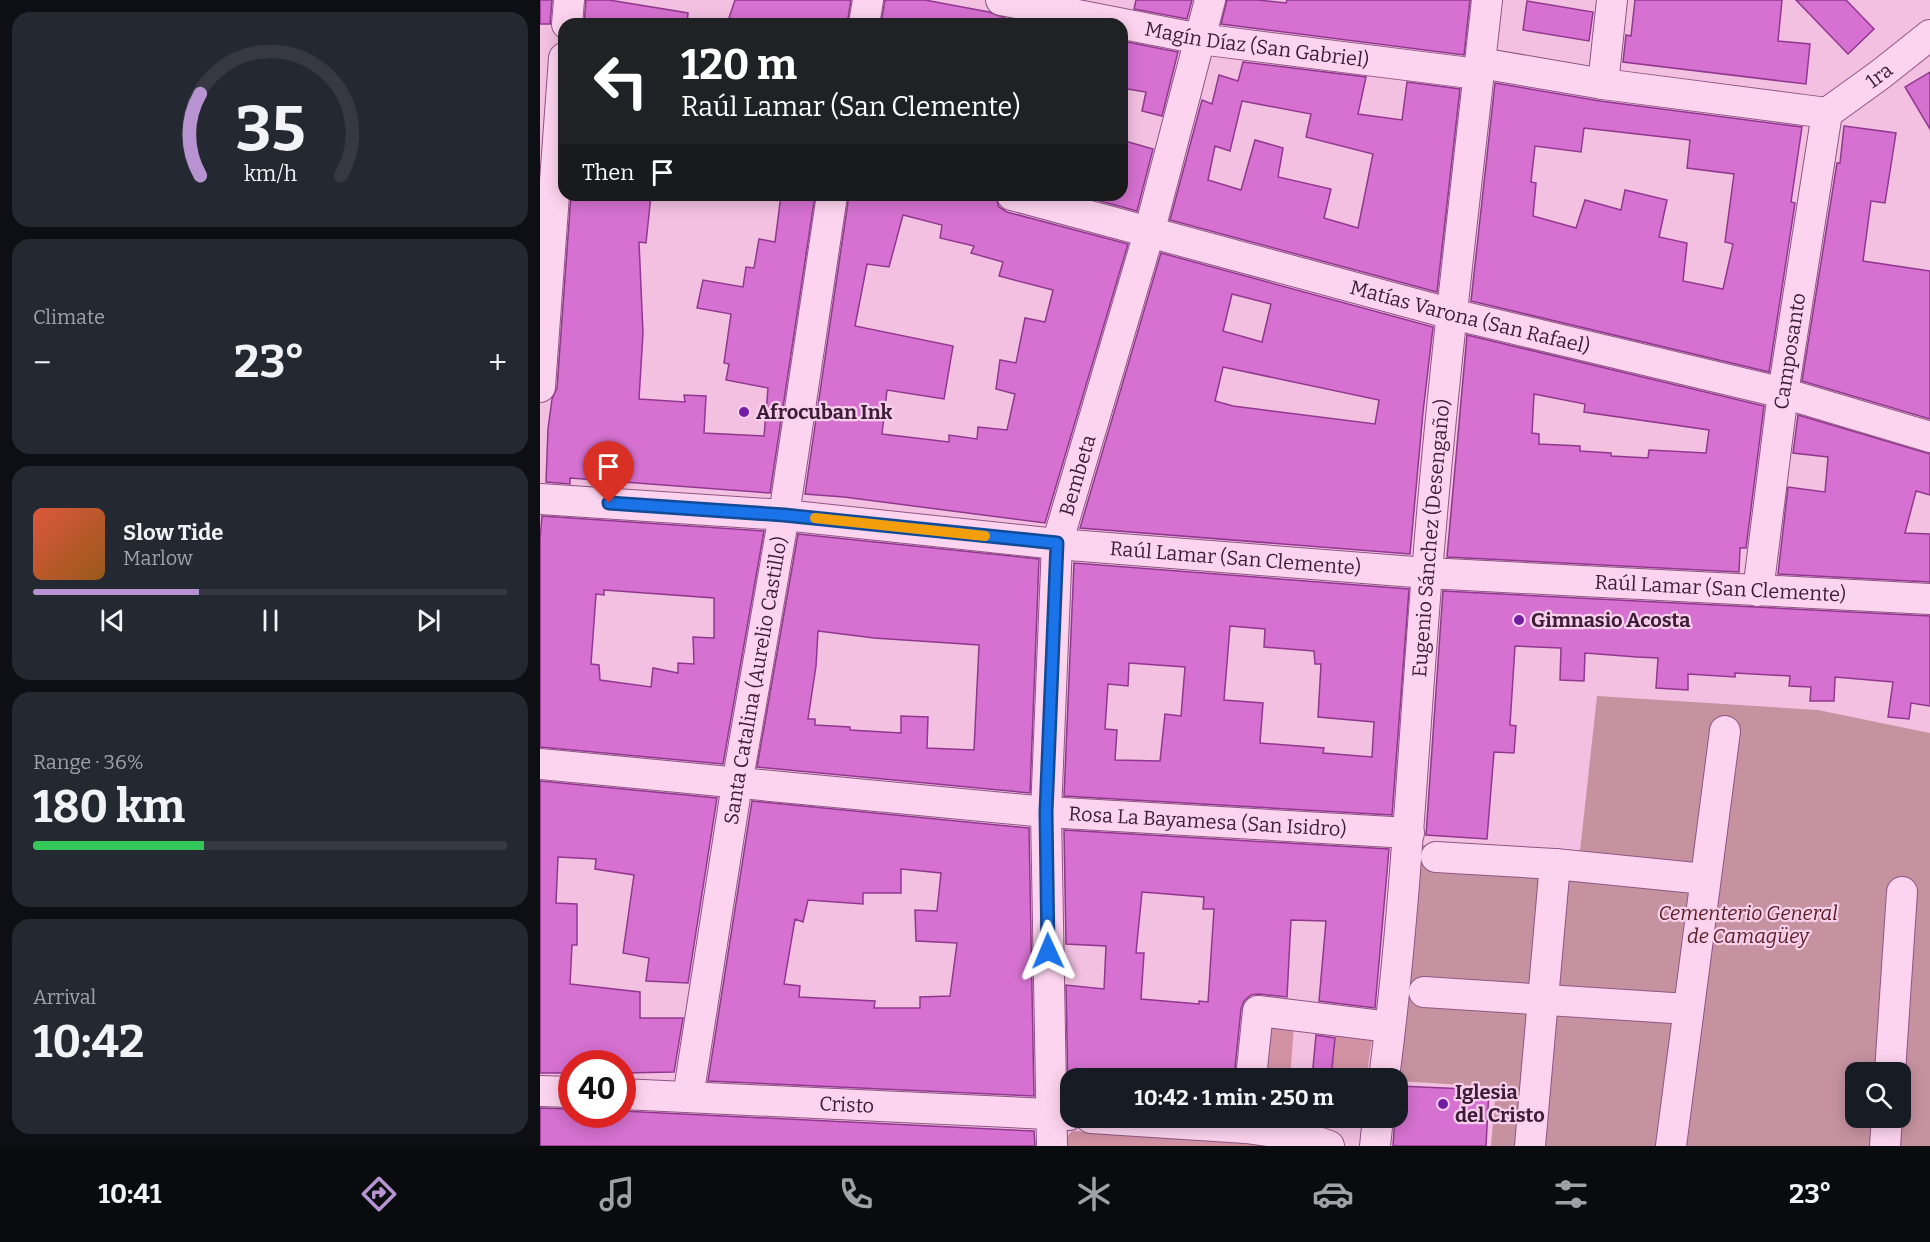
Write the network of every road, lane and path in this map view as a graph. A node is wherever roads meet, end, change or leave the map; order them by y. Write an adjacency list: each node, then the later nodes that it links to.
1 (568, 0): 7 (street)
2 (868, 0): 8 (street)
3 (1001, 0): 9 (street, Magín Díaz (San Gabriel))
4 (1210, 0): 12 (street, Bembeta)
5 (1486, 0): 14 (street, Eugenio Sánchez (Desengaño))
6 (1612, 0): 15 (street)
7 (567, 18)
8 (865, 18)
9 (1093, 18)
10 (1128, 25): 12 (street, Magín Díaz (San Gabriel))
11 (1930, 34): 16 (street, 1ra)
12 (1200, 39): 14 (street, Magín Díaz (San Gabriel)); 19 (street, Bembeta)
13 (558, 69): 21 (street)
14 (1479, 69): 15 (street, Magín Díaz (San Gabriel)); 20 (street, Eugenio Sánchez (Desengaño))
15 (1603, 84): 16 (street, Magín Díaz (San Gabriel))
16 (1827, 113): 22 (street, Camposanto)
17 (831, 201): 25 (street, Santa Catalina (Aurelio Castillo))
18 (1034, 201): 19 (street, Matías Varona (San Rafael))
19 (1149, 233): 20 (street, Matías Varona (San Rafael)); 26 (street, Bembeta)
20 (1452, 314): 22 (street, Matías Varona (San Rafael)); 27 (street, Eugenio Sánchez (Desengaño))
21 (540, 387)
22 (1783, 393): 23 (street, Matías Varona (San Rafael)); 28 (street, Camposanto)
23 (1930, 437)
24 (540, 499): 25 (street, Raúl Lamar (San Clemente))
25 (784, 515): 26 (street, Raúl Lamar (San Clemente)); 32 (street, Santa Catalina (Aurelio Castillo))
26 (1057, 543): 27 (street, Raúl Lamar (San Clemente)); 33 (street, Bembeta)
27 (1426, 573): 28 (street, Raúl Lamar (San Clemente)); 34 (street, Eugenio Sánchez (Desengaño))
28 (1758, 591): 29 (street, Raúl Lamar (San Clemente))
29 (1930, 599)
30 (1725, 731): 37 (street)
31 (540, 764): 32 (street, Rosa La Bayamesa (San Isidro))
32 (737, 783): 33 (street, Rosa La Bayamesa (San Isidro)); 50 (street, Santa Catalina (Aurelio Castillo))
33 (1046, 812): 34 (street, Rosa La Bayamesa (San Isidro)); 49 (street, Bembeta)
34 (1409, 833): 42 (street, Eugenio Sánchez (Desengaño))
35 (1436, 857): 36 (street)
36 (1555, 864): 37 (street); 40 (street)
37 (1705, 879): 41 (street)
38 (1902, 892): 43 (street)
39 (1424, 992): 40 (street)
40 (1544, 1000): 41 (street); 60 (street)
41 (1689, 1009): 61 (street)
42 (1390, 1027): 44 (street); 45 (street, Eugenio Sánchez (Desengaño))
43 (1891, 1062)
44 (1252, 1068)
45 (1385, 1068)
46 (540, 1091): 47 (street)
47 (558, 1092)
48 (636, 1095): 50 (street, Cristo)
49 (1060, 1095)
50 (688, 1097): 51 (street, Cristo)
51 (1060, 1115)
52 (1060, 1118): 57 (street, Bembeta)
53 (1265, 1128): 56 (street)
54 (1377, 1128): 59 (street)
55 (1886, 1128): 62 (street)
56 (1307, 1140): 58 (street)
57 (1052, 1146)
58 (1329, 1146)
59 (1375, 1146)
60 (1530, 1146)
61 (1671, 1146)
62 (1885, 1146)

